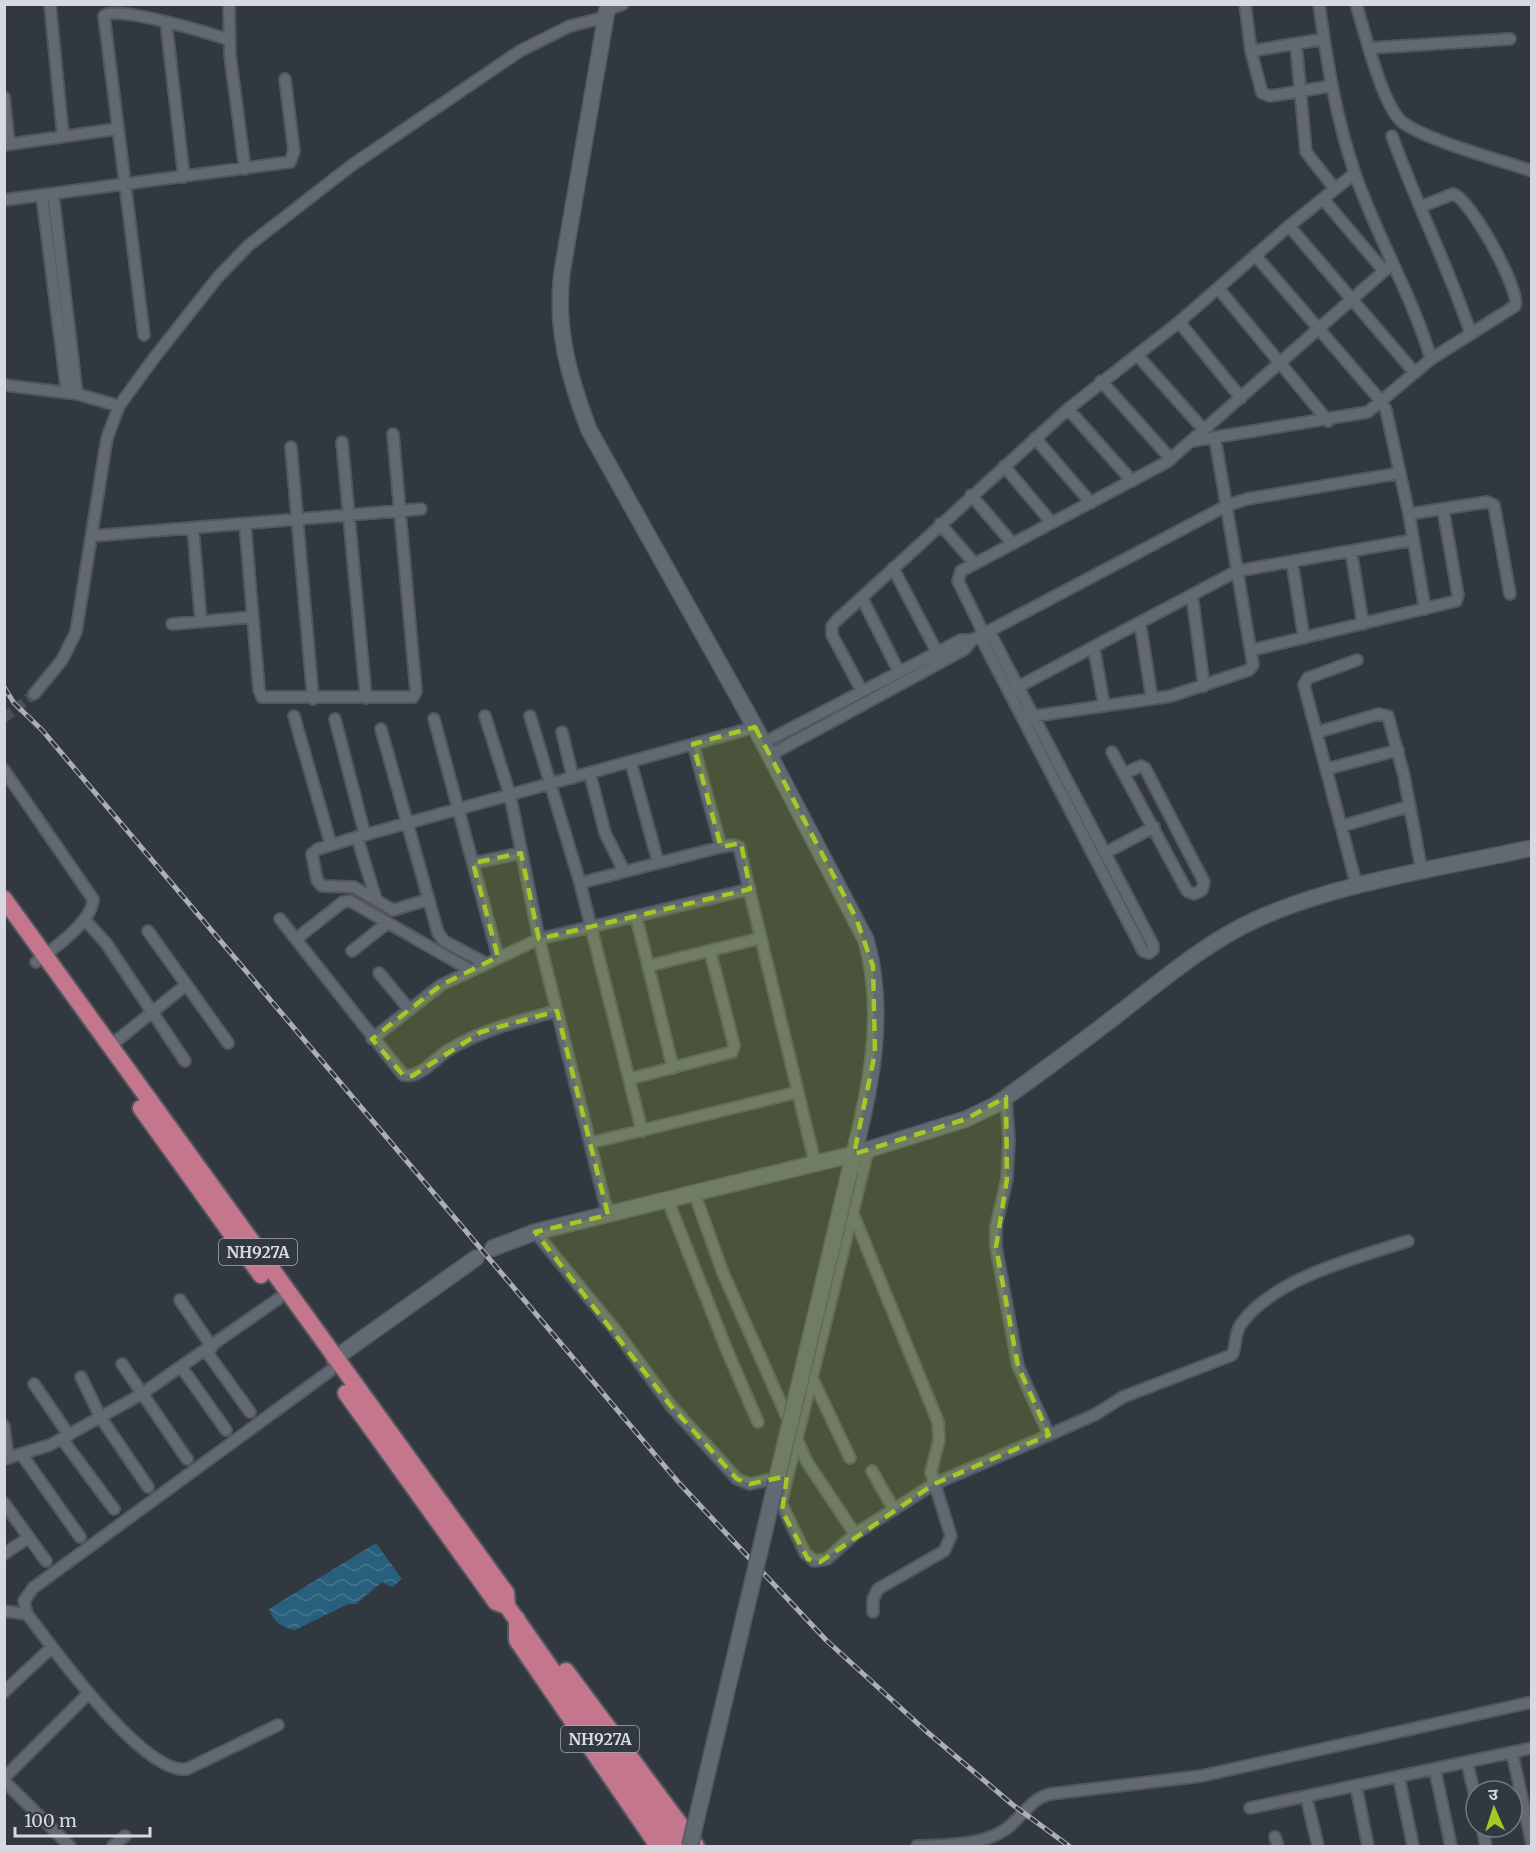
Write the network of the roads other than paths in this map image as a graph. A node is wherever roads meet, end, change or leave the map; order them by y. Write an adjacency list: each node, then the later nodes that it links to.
1 (50, 4): 20 (street)
2 (229, 4): 11 (street)
3 (623, 4): 7 (street)
4 (1245, 4): 14 (street)
5 (1319, 4): 9 (street)
6 (1356, 4): 13 (street)
7 (607, 11): 51 (street); 117 (main road)
8 (166, 22): 11 (street); 19 (street); 26 (street)
9 (1324, 39): 12 (street); 16 (street)
10 (1510, 39): 13 (street)
11 (229, 40): 23 (street)
12 (1296, 44): 14 (street); 17 (street)
13 (1370, 48): 24 (street)
14 (1251, 51): 17 (street)
15 (285, 78): 23 (street)
16 (1331, 86): 17 (street); 25 (street)
17 (1302, 90): 28 (street)
18 (4, 97): 22 (street)
19 (116, 129): 20 (street); 27 (street)
20 (63, 136): 22 (street)
21 (1392, 136): 32 (street)
22 (7, 144)
23 (245, 169): 26 (street)
24 (1532, 171)
25 (1355, 173): 28 (street); 35 (street)
26 (184, 177): 27 (street)
27 (124, 185): 29 (street); 41 (street)
28 (1335, 189): 30 (street)
29 (48, 195): 31 (street); 48 (street)
30 (1323, 199): 33 (street); 35 (street)
31 (4, 200)
32 (1420, 207): 40 (street); 40 (street)
33 (1289, 226): 34 (street); 37 (street)
34 (1255, 255): 36 (street); 39 (street)
35 (1388, 267): 37 (street); 43 (street)
36 (1218, 288): 38 (street); 44 (street)
37 (1353, 299): 39 (street); 45 (street)
38 (1179, 322): 42 (street); 49 (street)
39 (1318, 329): 44 (street); 50 (street)
40 (1471, 334): 43 (street)
41 (144, 335)
42 (1138, 356): 46 (street); 54 (street)
43 (1431, 360): 45 (street)
44 (1281, 363): 49 (street); 53 (street)
45 (1415, 373): 50 (street)
46 (1101, 381): 52 (street); 61 (street)
47 (4, 385): 48 (street)
48 (72, 393): 51 (street)
49 (1241, 398): 54 (street)
50 (1381, 401): 53 (street); 63 (street)
51 (119, 406): 78 (street)
52 (1068, 409): 56 (street); 64 (street)
53 (1328, 421): 57 (street)
54 (1204, 430): 58 (street)
55 (393, 434): 70 (street)
56 (1035, 438): 62 (street); 66 (street)
57 (1215, 438): 58 (street); 67 (street)
58 (1191, 441): 61 (street)
59 (342, 442): 72 (street)
60 (291, 447): 73 (street)
61 (1171, 459): 64 (street)
62 (1004, 466): 65 (street); 74 (street)
63 (1400, 472): 67 (street); 71 (street)
64 (1132, 481): 66 (street)
65 (971, 495): 76 (street); 80 (street)
66 (1091, 503): 74 (street)
67 (1226, 506): 85 (street); 95 (street)
68 (421, 509): 70 (street)
69 (1443, 509): 71 (street); 86 (street); 89 (street)
70 (400, 510): 72 (street); 106 (street)
71 (1409, 514): 79 (street)
72 (350, 515): 73 (street); 106 (street)
73 (296, 519): 75 (street); 107 (street)
74 (1052, 523): 80 (street)
75 (245, 524): 77 (street); 90 (street)
76 (940, 524): 83 (street); 84 (street)
77 (193, 528): 78 (street); 91 (street)
78 (92, 536): 105 (street)
79 (1413, 540): 81 (street); 89 (street)
80 (1013, 544): 83 (street)
81 (1351, 551): 82 (street); 94 (street)
82 (1292, 562): 85 (street); 96 (street)
83 (975, 564): 95 (street)
84 (893, 568): 88 (street); 99 (street)
85 (1237, 571): 87 (street); 98 (street)
86 (1510, 594)
87 (1192, 595): 92 (street); 102 (street)
88 (862, 598): 101 (street); 104 (street)
89 (1425, 609): 94 (street)
90 (254, 617): 91 (street); 107 (street)
91 (201, 622): 93 (street)
92 (1140, 623): 97 (street); 108 (street)
93 (172, 624)
94 (1363, 624): 96 (street)
95 (981, 635): 99 (street); 103 (street); 122 (street)
96 (1304, 638): 98 (street)
97 (1094, 648): 103 (street); 109 (street)
98 (1252, 650): 102 (street)
99 (937, 652): 101 (street)
100 (1357, 660): 120 (street)
101 (898, 672): 104 (street)
102 (1204, 686): 108 (street)
103 (1013, 689): 113 (street); 114 (street)
104 (862, 691): 122 (street)
105 (34, 694)
106 (366, 698): 107 (street)
107 (313, 699)
108 (1152, 699): 109 (street)
109 (1104, 705): 113 (street)
110 (294, 716): 139 (street)
111 (485, 716): 132 (street)
112 (530, 716): 131 (street)
113 (1033, 717): 114 (street); 143 (street)
114 (1022, 718): 143 (street)
115 (335, 719): 138 (street)
116 (434, 719): 134 (street)
117 (754, 727): 121 (street); 122 (main road)
118 (381, 729): 135 (street)
119 (562, 732): 130 (street)
120 (1318, 732): 123 (street); 126 (street)
121 (693, 744): 125 (street); 140 (street)
122 (766, 749): 186 (main road)
123 (1398, 750): 126 (street); 133 (street)
124 (1112, 752): 128 (street)
125 (631, 763): 129 (street); 144 (street)
126 (1327, 769): 136 (street)
127 (4, 770): 157 (street)
128 (1125, 773): 137 (street); 137 (street)
129 (590, 774): 130 (street); 146 (street)
130 (573, 778): 131 (street)
131 (549, 785): 132 (street); 148 (street)
132 (510, 795): 134 (street); 142 (street)
133 (1410, 806): 136 (street); 147 (street)
134 (459, 810): 135 (street); 145 (street)
135 (408, 824): 138 (street); 153 (street)
136 (1342, 826): 149 (street)
137 (1154, 827): 143 (street)
138 (361, 836): 139 (street); 151 (street)
139 (331, 845): 151 (street)
140 (721, 847): 144 (street); 150 (street)
141 (1532, 848): 147 (main road)
142 (521, 853): 145 (street); 162 (street)
143 (1105, 853)
144 (658, 862): 146 (street)
145 (473, 863): 166 (street)
146 (624, 871): 148 (street)
147 (1422, 872): 149 (main road)
148 (580, 883): 159 (street)
149 (1357, 887): 183 (main road)
150 (750, 889): 154 (street); 163 (street)
151 (376, 898): 153 (street)
152 (4, 899): 167 (highway, NH927A)
153 (427, 900): 168 (street)
154 (636, 916): 159 (street); 169 (street)
155 (4, 918): 167 (highway, NH927A)
156 (280, 919): 161 (street)
157 (85, 920): 167 (street); 174 (street)
158 (386, 924): 161 (street); 164 (street); 170 (street)
159 (591, 926): 162 (street); 181 (street)
160 (148, 932): 172 (street)
161 (296, 939): 176 (street)
162 (539, 939): 166 (street); 175 (street)
163 (761, 939): 165 (street); 182 (street)
164 (352, 951)
165 (710, 951): 169 (street); 180 (street)
166 (498, 957): 168 (street)
167 (40, 959): 178 (highway, NH927A); 196 (highway, NH927A)
168 (485, 963): 170 (street)
169 (648, 966): 180 (street)
170 (470, 970): 173 (street)
171 (379, 973): 173 (street)
172 (186, 985): 174 (street); 177 (street)
173 (410, 1009): 176 (street)
174 (154, 1011): 178 (street); 179 (street)
175 (557, 1011): 176 (street); 185 (street)
176 (372, 1039)
177 (228, 1043)
178 (110, 1046): 200 (highway, NH927A)
179 (185, 1061)
180 (673, 1068): 181 (street)
181 (629, 1079): 184 (street)
182 (798, 1092): 184 (street); 187 (street)
183 (1006, 1097): 186 (main road); 211 (street)
184 (642, 1131): 185 (street)
185 (590, 1143): 191 (street)
186 (861, 1152): 187 (main road); 190 (street); 256 (main road, bridge)
187 (815, 1163): 188 (main road)
188 (695, 1195): 189 (main road); 213 (street)
189 (668, 1201): 191 (main road); 208 (street)
190 (853, 1214): 203 (street); 220 (street)
191 (608, 1215): 192 (main road)
192 (535, 1232): 194 (main road); 219 (street)
193 (1408, 1241): 211 (street)
194 (493, 1248)
195 (476, 1258): 200 (main road)
196 (278, 1299): 198 (street); 200 (highway, NH927A)
197 (180, 1300): 198 (street)
198 (209, 1349): 201 (street); 206 (street)
199 (122, 1365): 205 (street)
200 (332, 1365): 232 (street); 233 (highway, NH927A)
201 (182, 1368): 205 (street); 210 (street)
202 (81, 1377): 207 (street)
203 (812, 1378): 213 (street); 215 (street)
204 (34, 1384): 212 (street)
205 (140, 1395): 207 (street); 217 (street)
206 (250, 1412)
207 (101, 1418): 212 (street); 221 (street)
208 (758, 1422)
209 (4, 1426): 216 (street)
210 (226, 1430)
211 (1049, 1435): 220 (street)
212 (65, 1437): 214 (street); 223 (street)
213 (795, 1437): 219 (street); 225 (street)
214 (22, 1455): 216 (street); 227 (street)
215 (850, 1458)
216 (6, 1459)
217 (187, 1459)
218 (872, 1471): 224 (street)
219 (787, 1476): 225 (street)
220 (934, 1484): 224 (street); 231 (street)
221 (148, 1487)
222 (4, 1503): 226 (street)
223 (114, 1509)
224 (894, 1510): 225 (street)
225 (855, 1534)
226 (28, 1538): 228 (street); 229 (street)
227 (80, 1538)
228 (6, 1551)
229 (46, 1561)
230 (4, 1611): 232 (street)
231 (873, 1612)
232 (27, 1614): 234 (street)
233 (516, 1618): 254 (highway); 255 (highway, NH927A); 257 (highway)
234 (52, 1647): 235 (street); 236 (street)
235 (4, 1692)
236 (88, 1694): 238 (street); 245 (street)
237 (1532, 1702): 250 (street)
238 (278, 1725)
239 (1532, 1748): 240 (street)
240 (1512, 1752): 241 (street); 251 (street)
241 (1467, 1762): 242 (street); 244 (street)
242 (1435, 1770): 243 (street); 262 (street)
243 (1400, 1778): 246 (street); 261 (street)
244 (1471, 1779)
245 (4, 1780): 252 (street)
246 (1356, 1786): 247 (street); 260 (street)
247 (1306, 1796): 248 (street); 259 (street)
248 (1250, 1808)
249 (125, 1836): 253 (street)
250 (982, 1843): 258 (street)
251 (1531, 1843)
252 (70, 1846)
253 (113, 1846)
254 (658, 1846)
255 (676, 1846)
256 (690, 1846)
257 (696, 1846)
258 (916, 1846)
259 (1318, 1846)
260 (1368, 1846)
261 (1413, 1846)
262 (1452, 1846)

